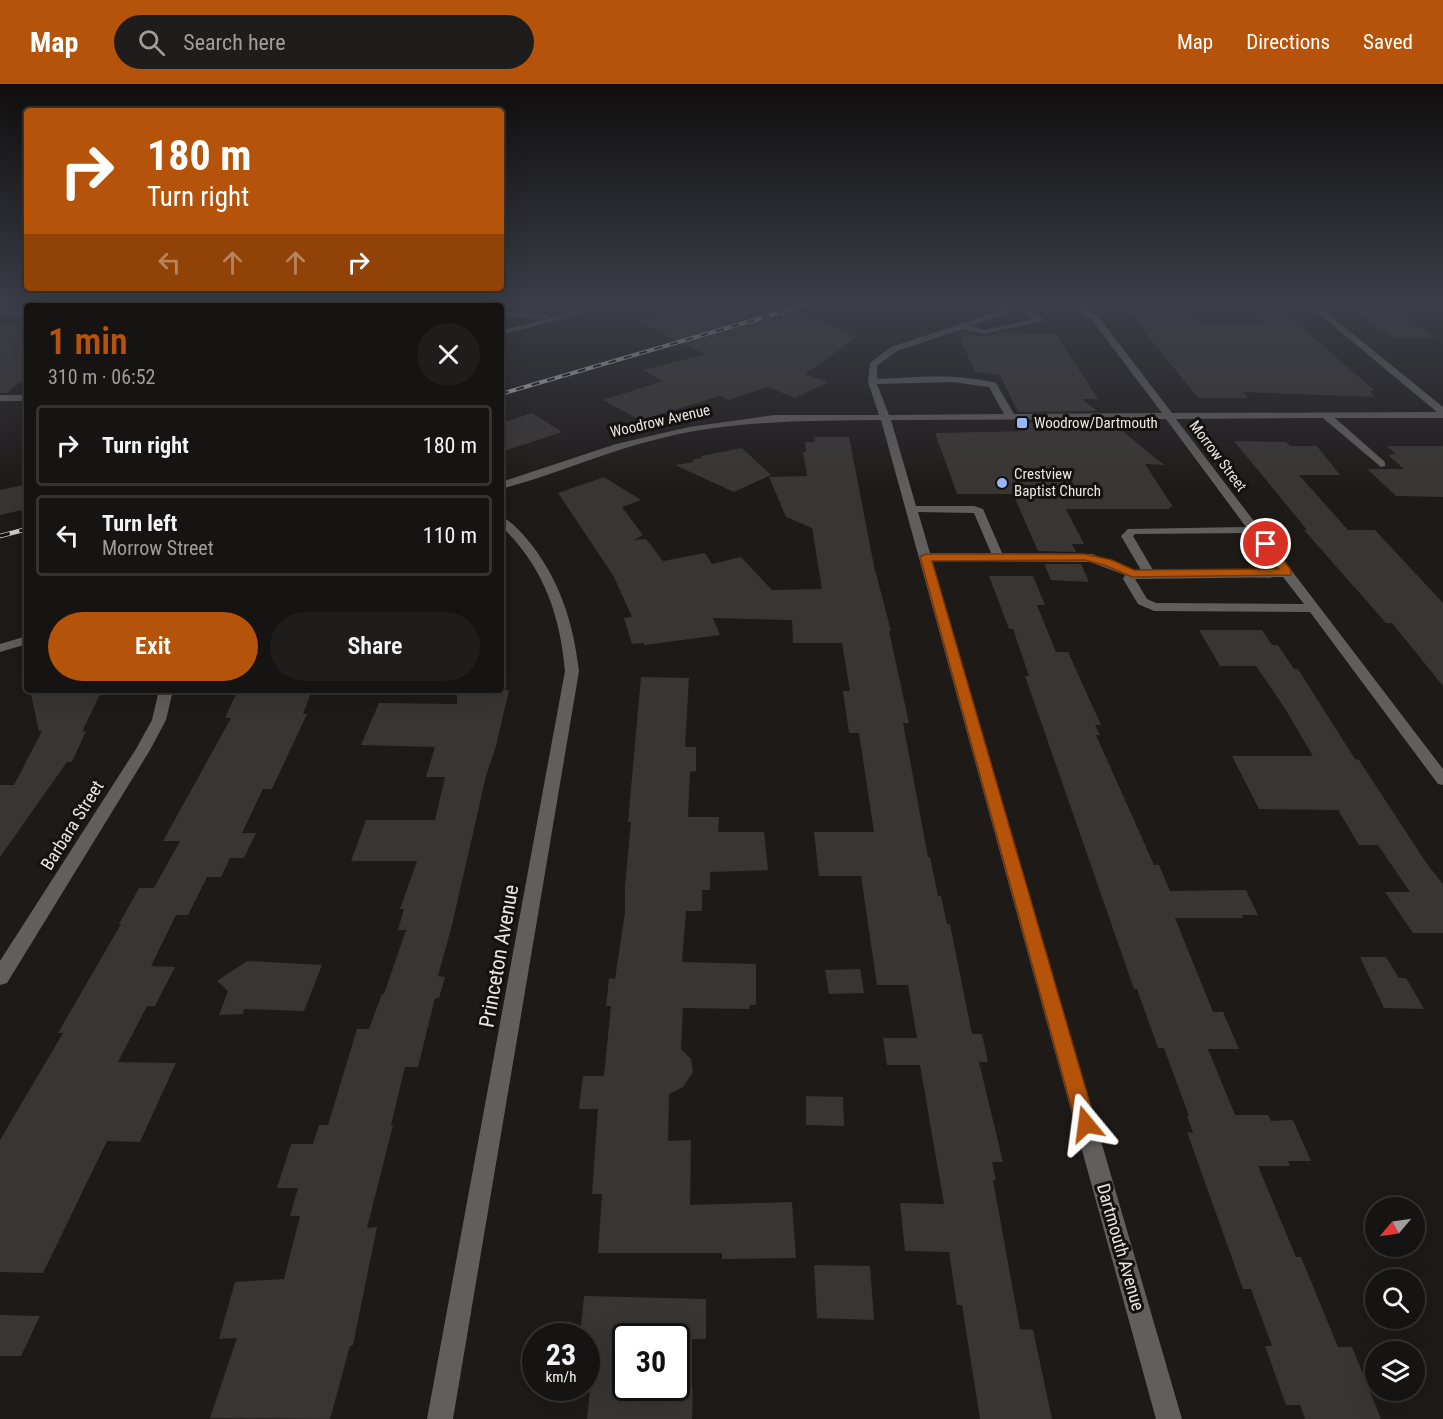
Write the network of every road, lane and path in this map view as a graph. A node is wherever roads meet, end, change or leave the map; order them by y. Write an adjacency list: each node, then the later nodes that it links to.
1 (873, 366): 4 (street)
2 (1131, 366): 9 (street, Morrow Street)
3 (1386, 366): 7 (street)
4 (872, 381): 10 (street, Dartmouth Avenue); 11 (street)
5 (0, 398): 6 (street)
6 (24, 398)
7 (1443, 413): 8 (street, Woodrow Avenue)
8 (1324, 414): 9 (street, Woodrow Avenue); 12 (street)
9 (1168, 415): 11 (street, Woodrow Avenue); 16 (street, Morrow Street)
10 (885, 416): 11 (street, Woodrow Avenue); 13 (street, Woodrow Avenue); 14 (street, Dartmouth Avenue)
11 (1010, 416)
12 (1381, 464)
13 (504, 485)
14 (912, 509): 17 (street, Dartmouth Avenue); 18 (street)
15 (504, 522): 28 (street, Princeton Avenue)
16 (1255, 530): 19 (street, Morrow Street); 21 (street)
17 (926, 557): 18 (street); 29 (street, Dartmouth Avenue)
18 (998, 557): 20 (street)
19 (1287, 573): 21 (street); 22 (street, Morrow Street)
20 (1132, 574): 21 (street); 22 (street)
21 (1149, 574)
22 (1314, 608): 26 (street, Morrow Street)
23 (24, 641): 24 (street)
24 (0, 648)
25 (165, 693): 27 (street, Barbara Street)
26 (1443, 780)
27 (0, 977)
28 (440, 1419)
29 (1169, 1419)

